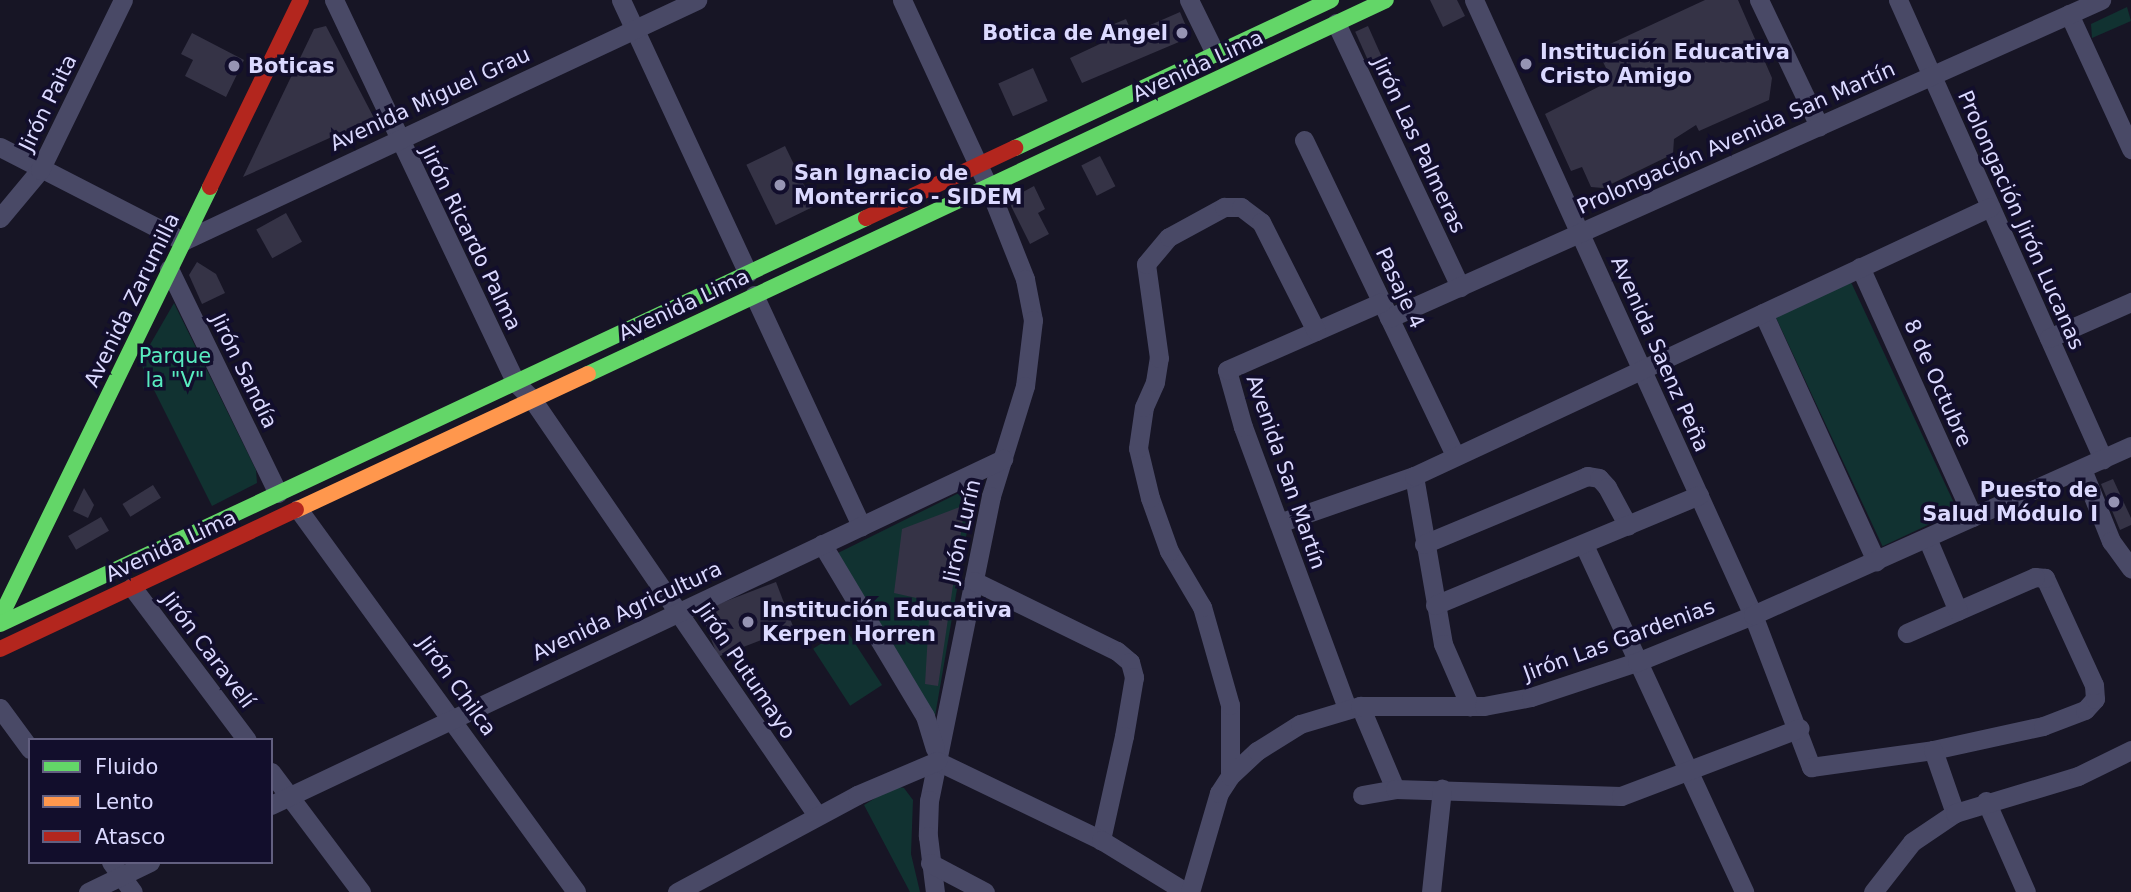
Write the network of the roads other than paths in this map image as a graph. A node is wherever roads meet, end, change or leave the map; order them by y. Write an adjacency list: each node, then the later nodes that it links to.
1 (124, 0): 25 (street, Jirón Paita)
2 (301, 0): 30 (main road, Avenida Zarumilla)
3 (334, 0): 20 (street, Jirón Ricardo Palma)
4 (621, 0): 16 (street)
5 (697, 0): 16 (street, Avenida Miguel Grau)
6 (902, 0): 24 (street, Jirón Lurín)
7 (1189, 0): 17 (street)
8 (1331, 0): 17 (main road, Avenida Lima)
9 (1386, 0): 15 (main road, Avenida Lima)
10 (1474, 0): 29 (street, Avenida Saenz Peña)
11 (1759, 0): 19 (street)
12 (1898, 0): 18 (street, Prolongación Jirón Lucanas)
13 (2101, 0): 14 (street, Prolongación Avenida San Martín)
14 (2069, 14): 18 (street, Prolongación Avenida San Martín); 23 (street)
15 (1336, 23): 26 (main road, Avenida Lima); 34 (street, Jirón Las Palmeras)
16 (635, 30): 20 (street, Avenida Miguel Grau); 33 (street)
17 (1215, 53): 24 (main road, Avenida Lima)
18 (1932, 76): 19 (street, Prolongación Avenida San Martín); 27 (street, Prolongación Jirón Lucanas)
19 (1819, 126): 29 (street, Prolongación Avenida San Martín)
20 (397, 138): 30 (street, Avenida Miguel Grau); 42 (street, Jirón Ricardo Palma)
21 (1304, 140): 37 (street, Pasaje 4)
22 (0, 147): 25 (street)
23 (2131, 149)
24 (979, 166): 26 (street, Jirón Lurín); 33 (main road, Avenida Lima)
25 (40, 170): 28 (street, Jirón Paita); 30 (street)
26 (989, 188): 35 (main road, Avenida Lima); 46 (street, Jirón Lurín)
27 (1990, 207): 31 (street); 40 (street, Prolongación Jirón Lucanas)
28 (0, 218)
29 (1580, 233): 34 (street, Prolongación Avenida San Martín); 41 (street, Avenida Saenz Peña)
30 (183, 241): 32 (main road, Avenida Zarumilla)
31 (1860, 267): 38 (street); 53 (street, 8 de Octubre)
32 (169, 269): 50 (street, Jirón Sandía); 69 (main road, Avenida Zarumilla)
33 (748, 273): 42 (main road, Avenida Lima)
34 (1460, 287): 37 (street, Prolongación Avenida San Martín)
35 (754, 295): 43 (main road, Avenida Lima); 55 (street)
36 (2131, 302): 40 (street)
37 (1385, 310): 39 (street, Avenida San Martín); 45 (street, Pasaje 4)
38 (1763, 313): 41 (street); 61 (street)
39 (1316, 331): 54 (street, Avenida San Martín); 86 (street)
40 (2049, 338): 47 (street, Prolongación Jirón Lucanas)
41 (1642, 369): 45 (street); 51 (street, Avenida Saenz Peña)
42 (515, 382): 43 (street, Jirón Putumayo); 50 (main road, Avenida Lima)
43 (532, 399): 52 (main road, Avenida Lima); 67 (street, Jirón Putumayo)
44 (2131, 446): 47 (street, Jirón Las Gardenias)
45 (1455, 455): 49 (street)
46 (1003, 459): 55 (street, Avenida Agricultura); 63 (street, Jirón Lurín)
47 (2104, 459): 48 (street, Jirón Las Gardenias)
48 (2082, 469): 53 (street, Jirón Las Gardenias); 62 (street)
49 (1414, 476): 54 (street); 59 (street)
50 (278, 493): 70 (main road, Avenida Lima)
51 (1699, 495): 56 (street); 68 (street, Avenida Saenz Peña)
52 (298, 509): 64 (main road, Avenida Lima); 77 (street, Jirón Chilca)
53 (1973, 517): 57 (street, Jirón Las Gardenias)
54 (1279, 523): 75 (street, Avenida San Martín)
55 (861, 526): 58 (street, Avenida Agricultura)
56 (1628, 526): 59 (street); 60 (street)
57 (1927, 538): 61 (street, Jirón Las Gardenias); 66 (street)
58 (822, 544): 67 (street, Avenida Agricultura); 83 (street)
59 (1424, 544): 65 (street)
60 (1584, 545): 65 (street); 73 (street)
61 (1876, 561): 68 (street, Jirón Las Gardenias)
62 (2131, 569)
63 (974, 581): 83 (street, Jirón Lurín); 95 (street)
64 (132, 587): 72 (main road, Avenida Lima); 79 (street, Jirón Caravelí)
65 (1435, 605): 74 (street)
66 (1958, 611): 71 (street); 81 (street)
67 (678, 612): 77 (street, Avenida Agricultura); 94 (street, Jirón Putumayo)
68 (1753, 615): 73 (street, Jirón Las Gardenias); 78 (street, Avenida Saenz Peña)
69 (0, 618)
70 (0, 624)
71 (1908, 633)
72 (2, 642)
73 (1637, 662): 74 (street, Jirón Las Gardenias); 84 (street)
74 (1470, 706): 75 (street, Jirón Las Gardenias)
75 (1354, 707): 86 (street, Jirón Las Gardenias); 87 (street, Avenida San Martín)
76 (0, 708): 80 (street)
77 (453, 719): 90 (street, Avenida Agricultura); 101 (street, Jirón Chilca)
78 (1800, 728): 81 (street, Avenida Saenz Peña); 84 (street)
79 (245, 738)
80 (28, 746)
81 (1933, 750): 93 (street)
82 (2131, 750): 91 (street)
83 (937, 761): 94 (street); 95 (street); 96 (street, Jirón Lurín)
84 (1689, 774): 88 (street); 107 (street)
85 (273, 775): 90 (street)
86 (1230, 776): 105 (street, Jirón Las Gardenias)
87 (1395, 789): 88 (street); 89 (street)
88 (1442, 789): 106 (street)
89 (1362, 795)
90 (290, 797): 92 (street, Avenida Agricultura); 100 (street)
91 (1986, 800): 93 (street); 109 (street)
92 (273, 804)
93 (1955, 813): 108 (street)
94 (817, 815): 102 (street)
95 (1101, 840): 105 (street)
96 (930, 863): 103 (street, Jirón Lurín); 104 (street)
97 (146, 864): 98 (street)
98 (122, 877): 99 (street)
99 (88, 892)
100 (361, 892)
101 (576, 892)
102 (677, 892)
103 (935, 892)
104 (985, 892)
105 (1188, 892)
106 (1431, 892)
107 (1744, 892)
108 (1873, 892)
109 (2026, 892)

